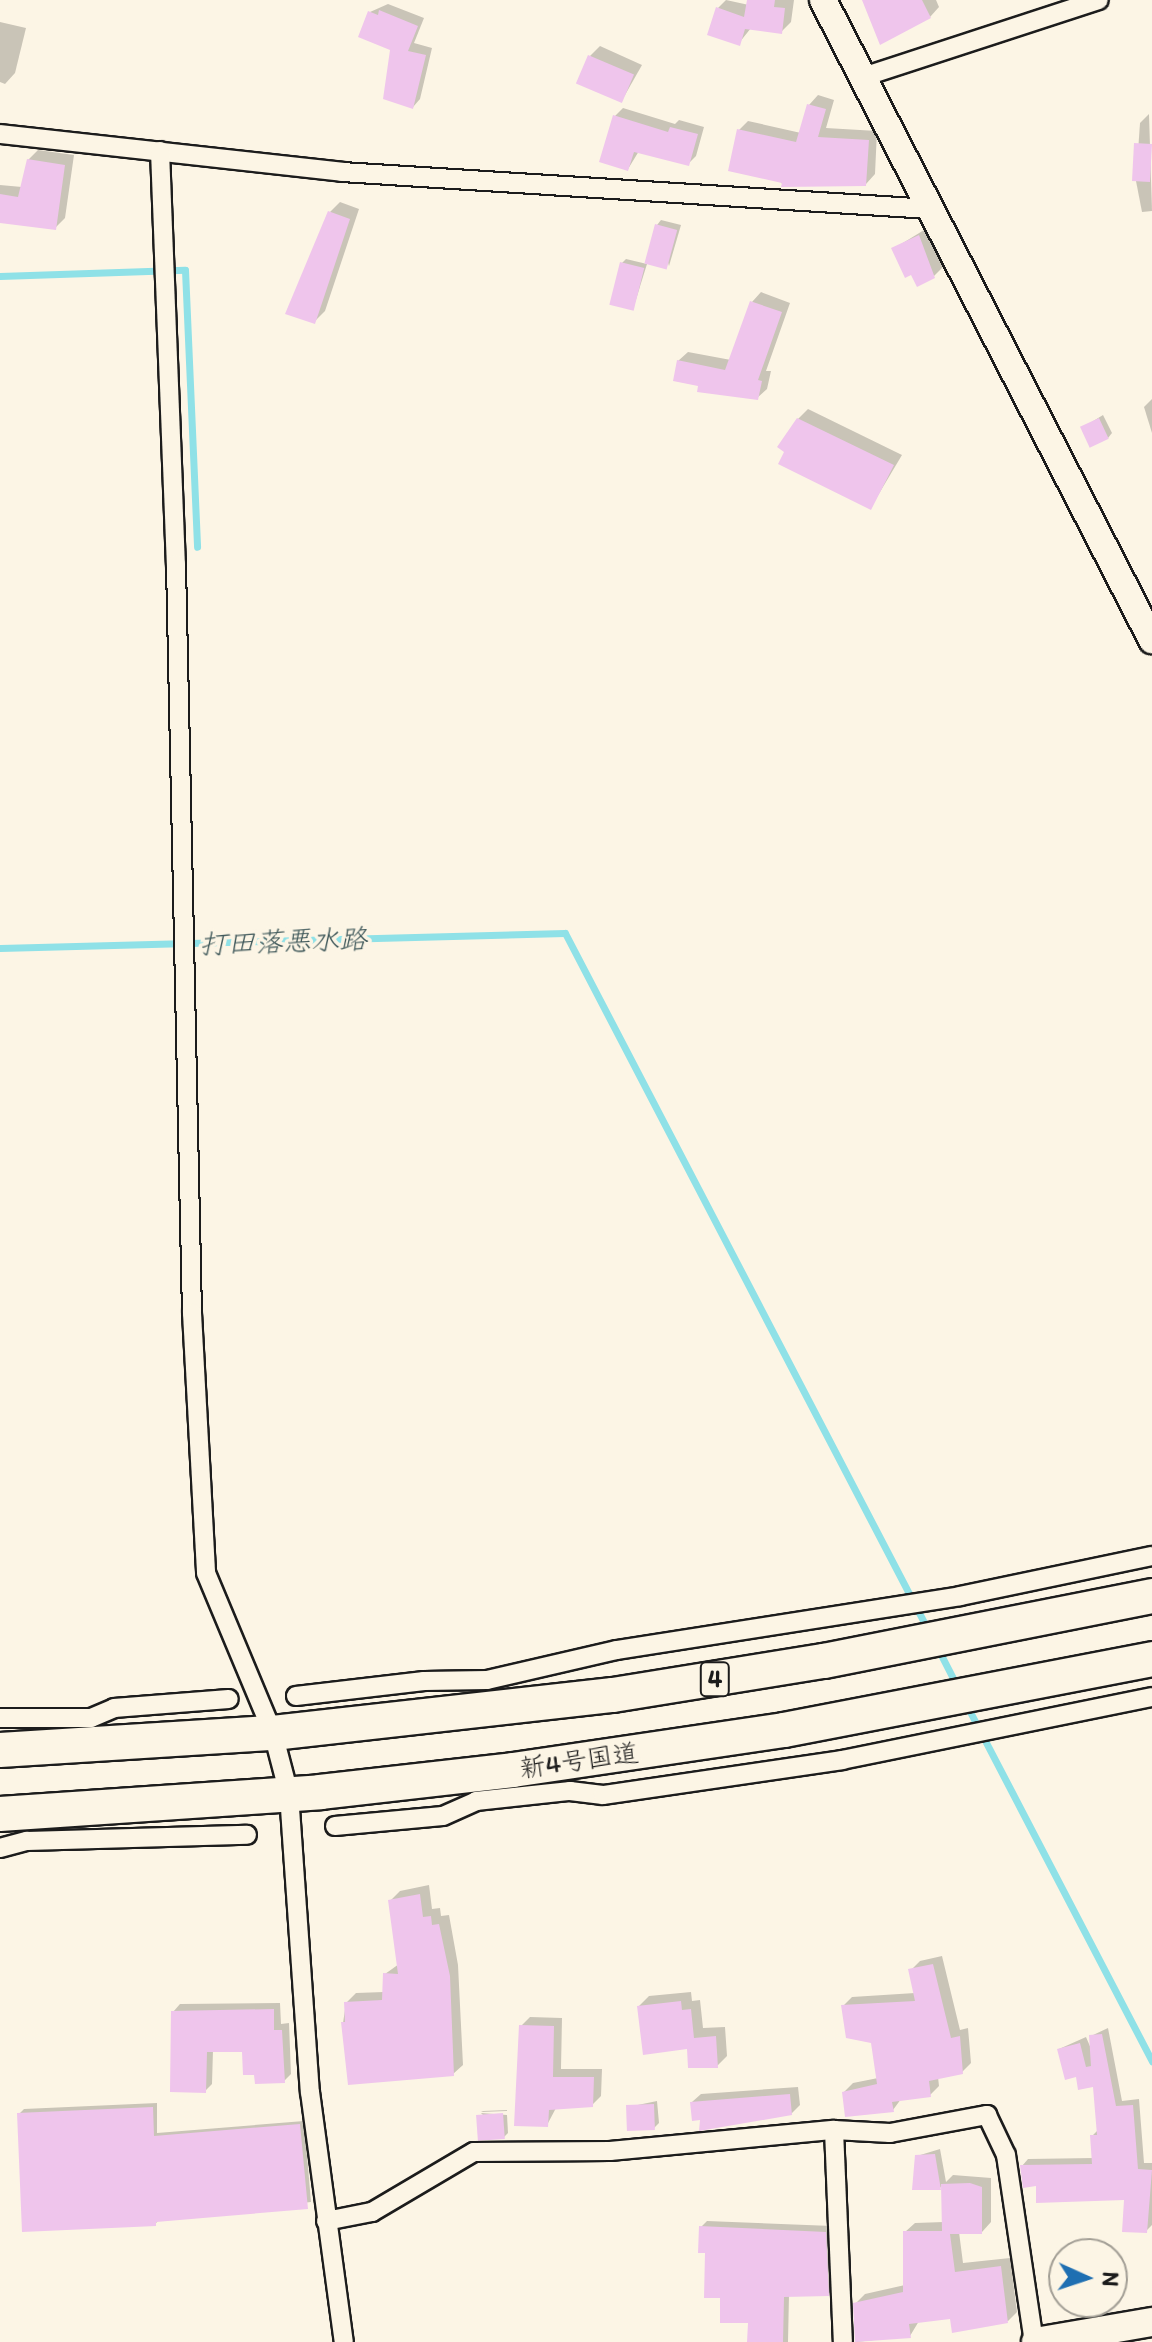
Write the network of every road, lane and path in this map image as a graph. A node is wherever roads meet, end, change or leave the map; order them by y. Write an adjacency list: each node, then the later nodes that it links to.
1 (823, 0): 3 (street)
2 (1099, 0): 3 (street)
3 (863, 77): 6 (street)
4 (0, 134): 5 (street)
5 (160, 151): 6 (street); 16 (street)
6 (930, 209): 7 (street)
7 (1152, 640)
8 (1152, 1556): 11 (street)
9 (1152, 1596): 11 (highway, 4)
10 (1152, 1659): 19 (highway, 新4号国道 / 4)
11 (490, 1695): 12 (street); 16 (highway, 4)
12 (296, 1696)
13 (1152, 1697): 19 (street)
14 (229, 1699): 17 (street)
15 (0, 1718): 17 (street)
16 (273, 1733): 17 (highway, 4); 20 (street)
17 (60, 1734): 18 (highway, 4)
18 (0, 1750)
19 (515, 1783): 20 (highway, 新4号国道 / 4); 23 (street)
20 (289, 1794): 22 (highway, 新4号国道 / 4); 27 (street)
21 (0, 1814): 22 (highway, 新4号国道 / 4)
22 (68, 1825): 24 (street); 25 (street)
23 (335, 1826)
24 (247, 1835)
25 (0, 1848)
26 (834, 2130): 27 (street); 31 (street); 32 (street)
27 (326, 2221): 30 (street)
28 (1152, 2322): 29 (main road)
29 (1112, 2335): 32 (main road)
30 (344, 2342)
31 (843, 2342)
32 (1035, 2342)

